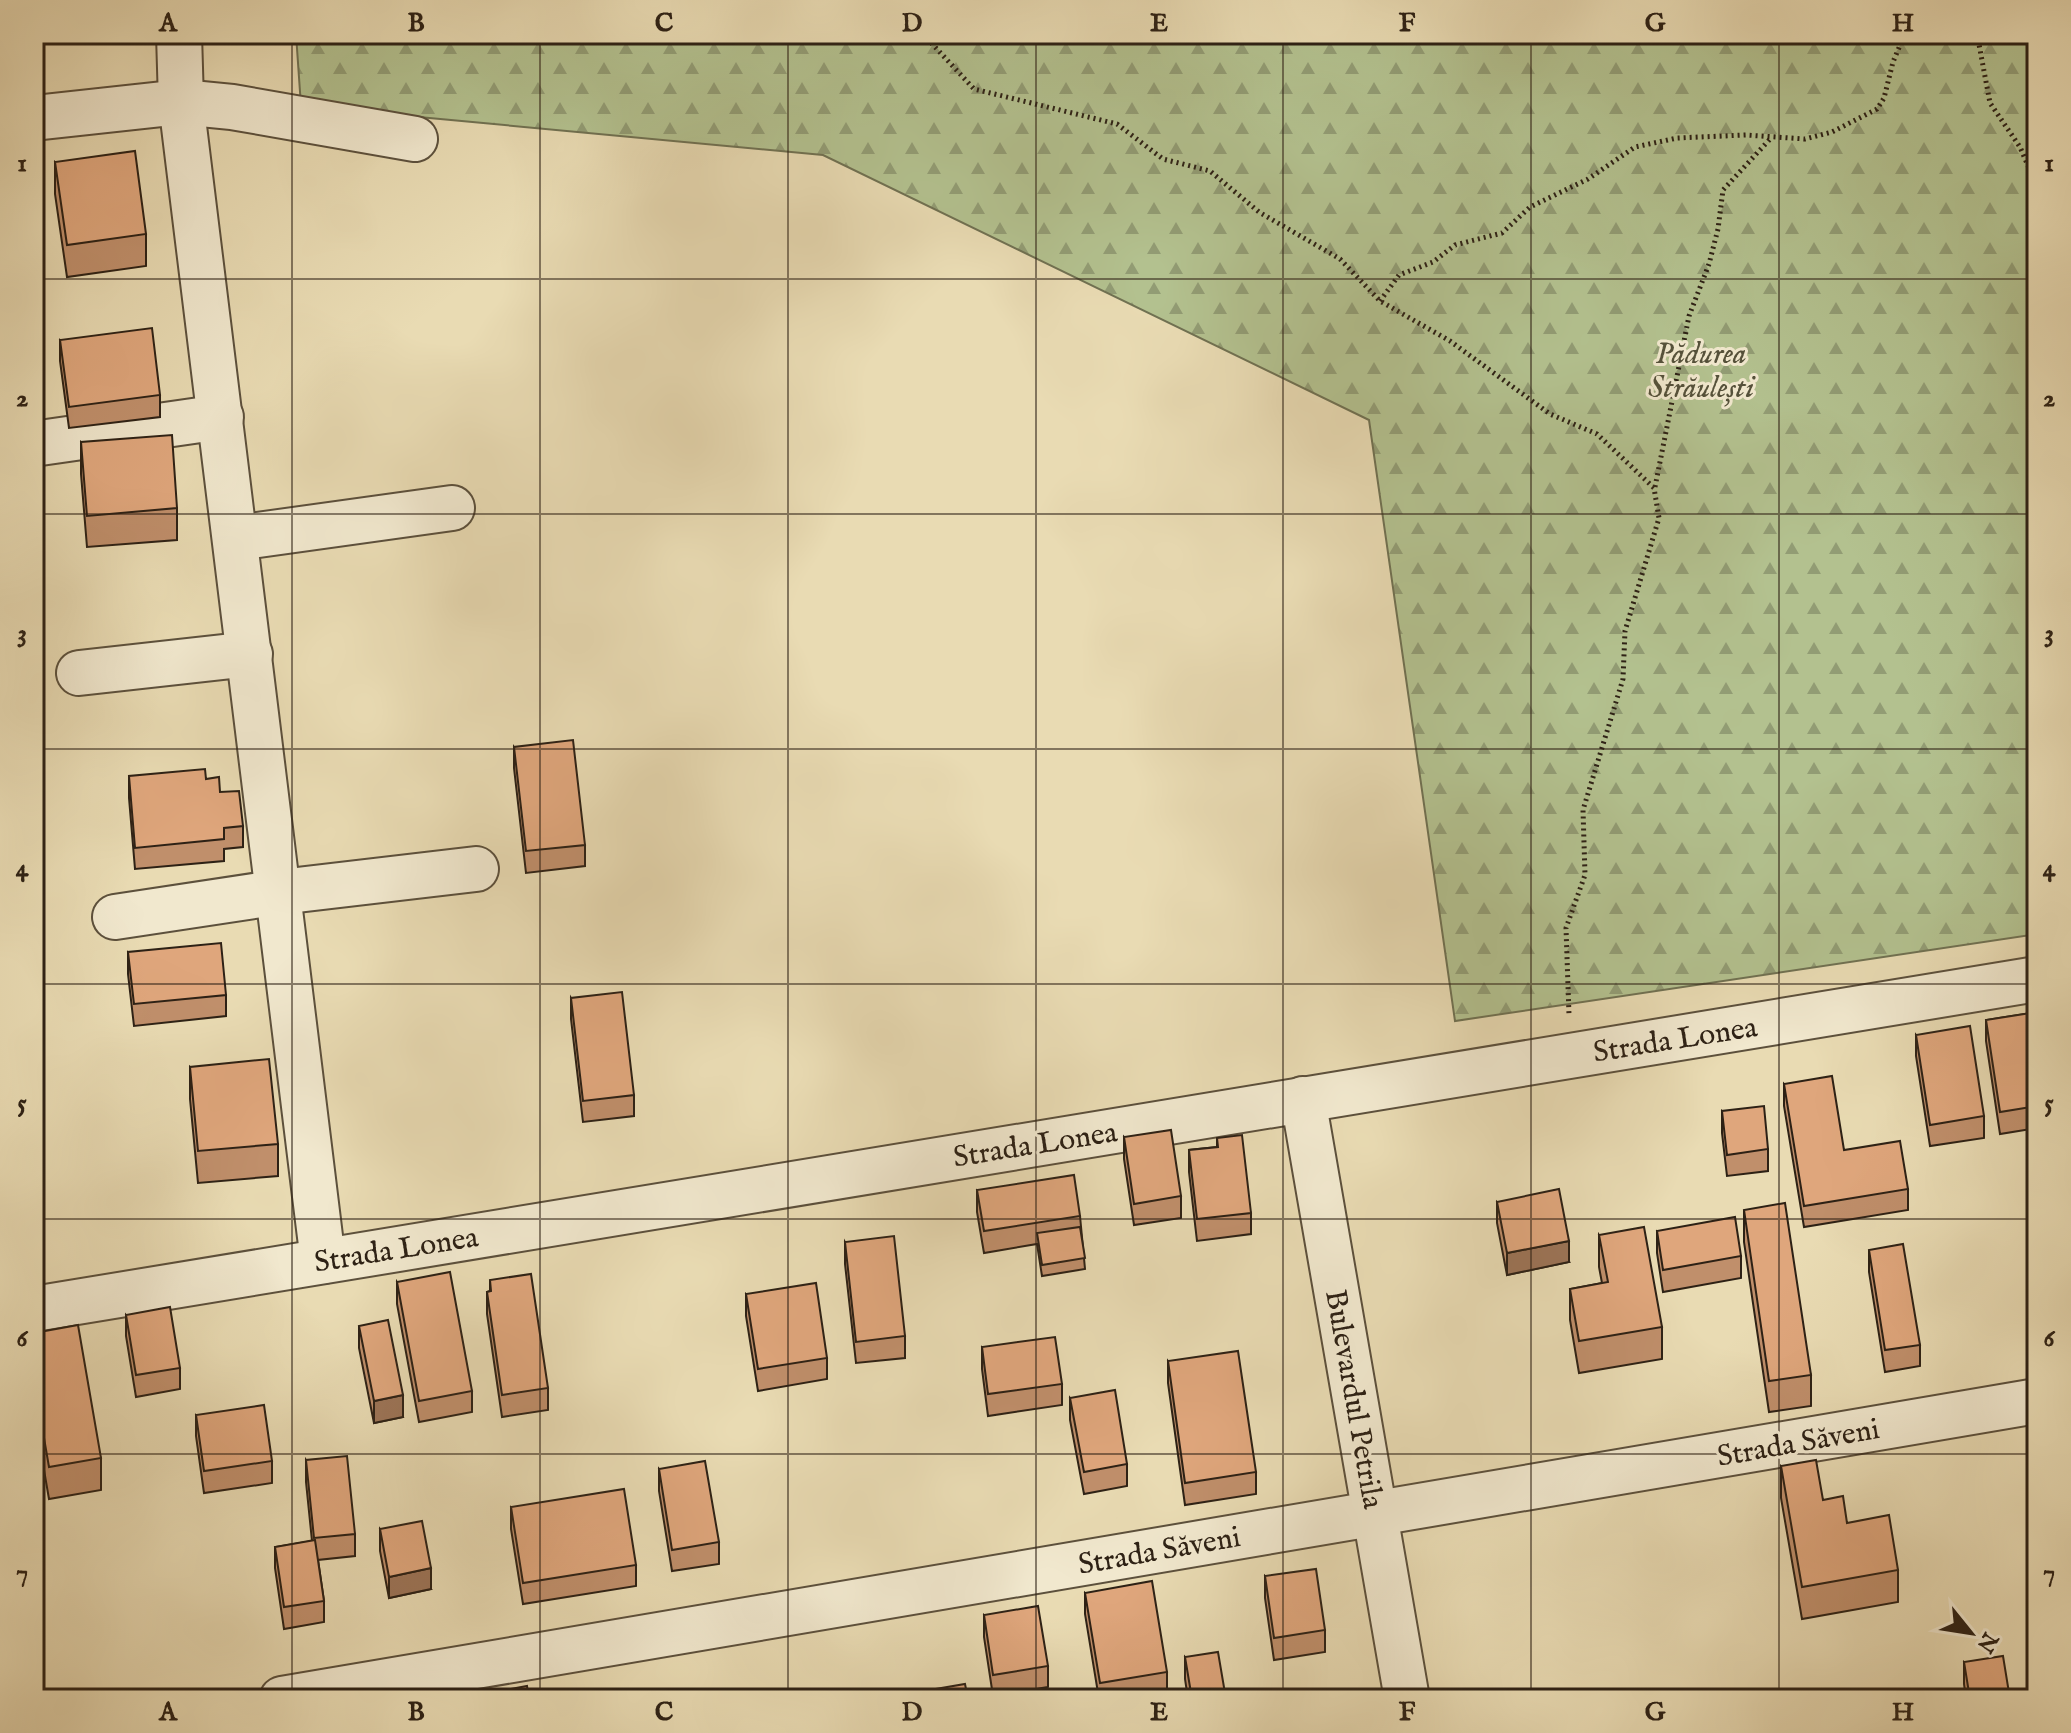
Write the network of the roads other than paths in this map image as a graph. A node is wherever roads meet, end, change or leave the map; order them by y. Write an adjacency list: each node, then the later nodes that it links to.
1 (179, 34): 2 (street)
2 (181, 102): 3 (street); 4 (street); 5 (street)
3 (34, 118)
4 (415, 139)
5 (221, 417): 6 (street); 8 (street)
6 (40, 443)
7 (452, 508): 8 (street)
8 (236, 538): 9 (street)
9 (250, 654): 10 (street); 12 (street)
10 (79, 673)
11 (476, 869): 12 (street)
12 (280, 892): 13 (street); 16 (street)
13 (115, 917)
14 (2037, 979): 15 (street, Strada Lonea)
15 (1303, 1099): 16 (street, Strada Lonea); 19 (street, Bulevardul Petrila)
16 (323, 1261): 17 (street, Strada Lonea)
17 (34, 1309)
18 (2037, 1401): 19 (street, Strada Săveni)
19 (1375, 1513): 20 (street, Strada Săveni); 21 (street, Bulevardul Petrila)
20 (282, 1699)
21 (1407, 1699)

